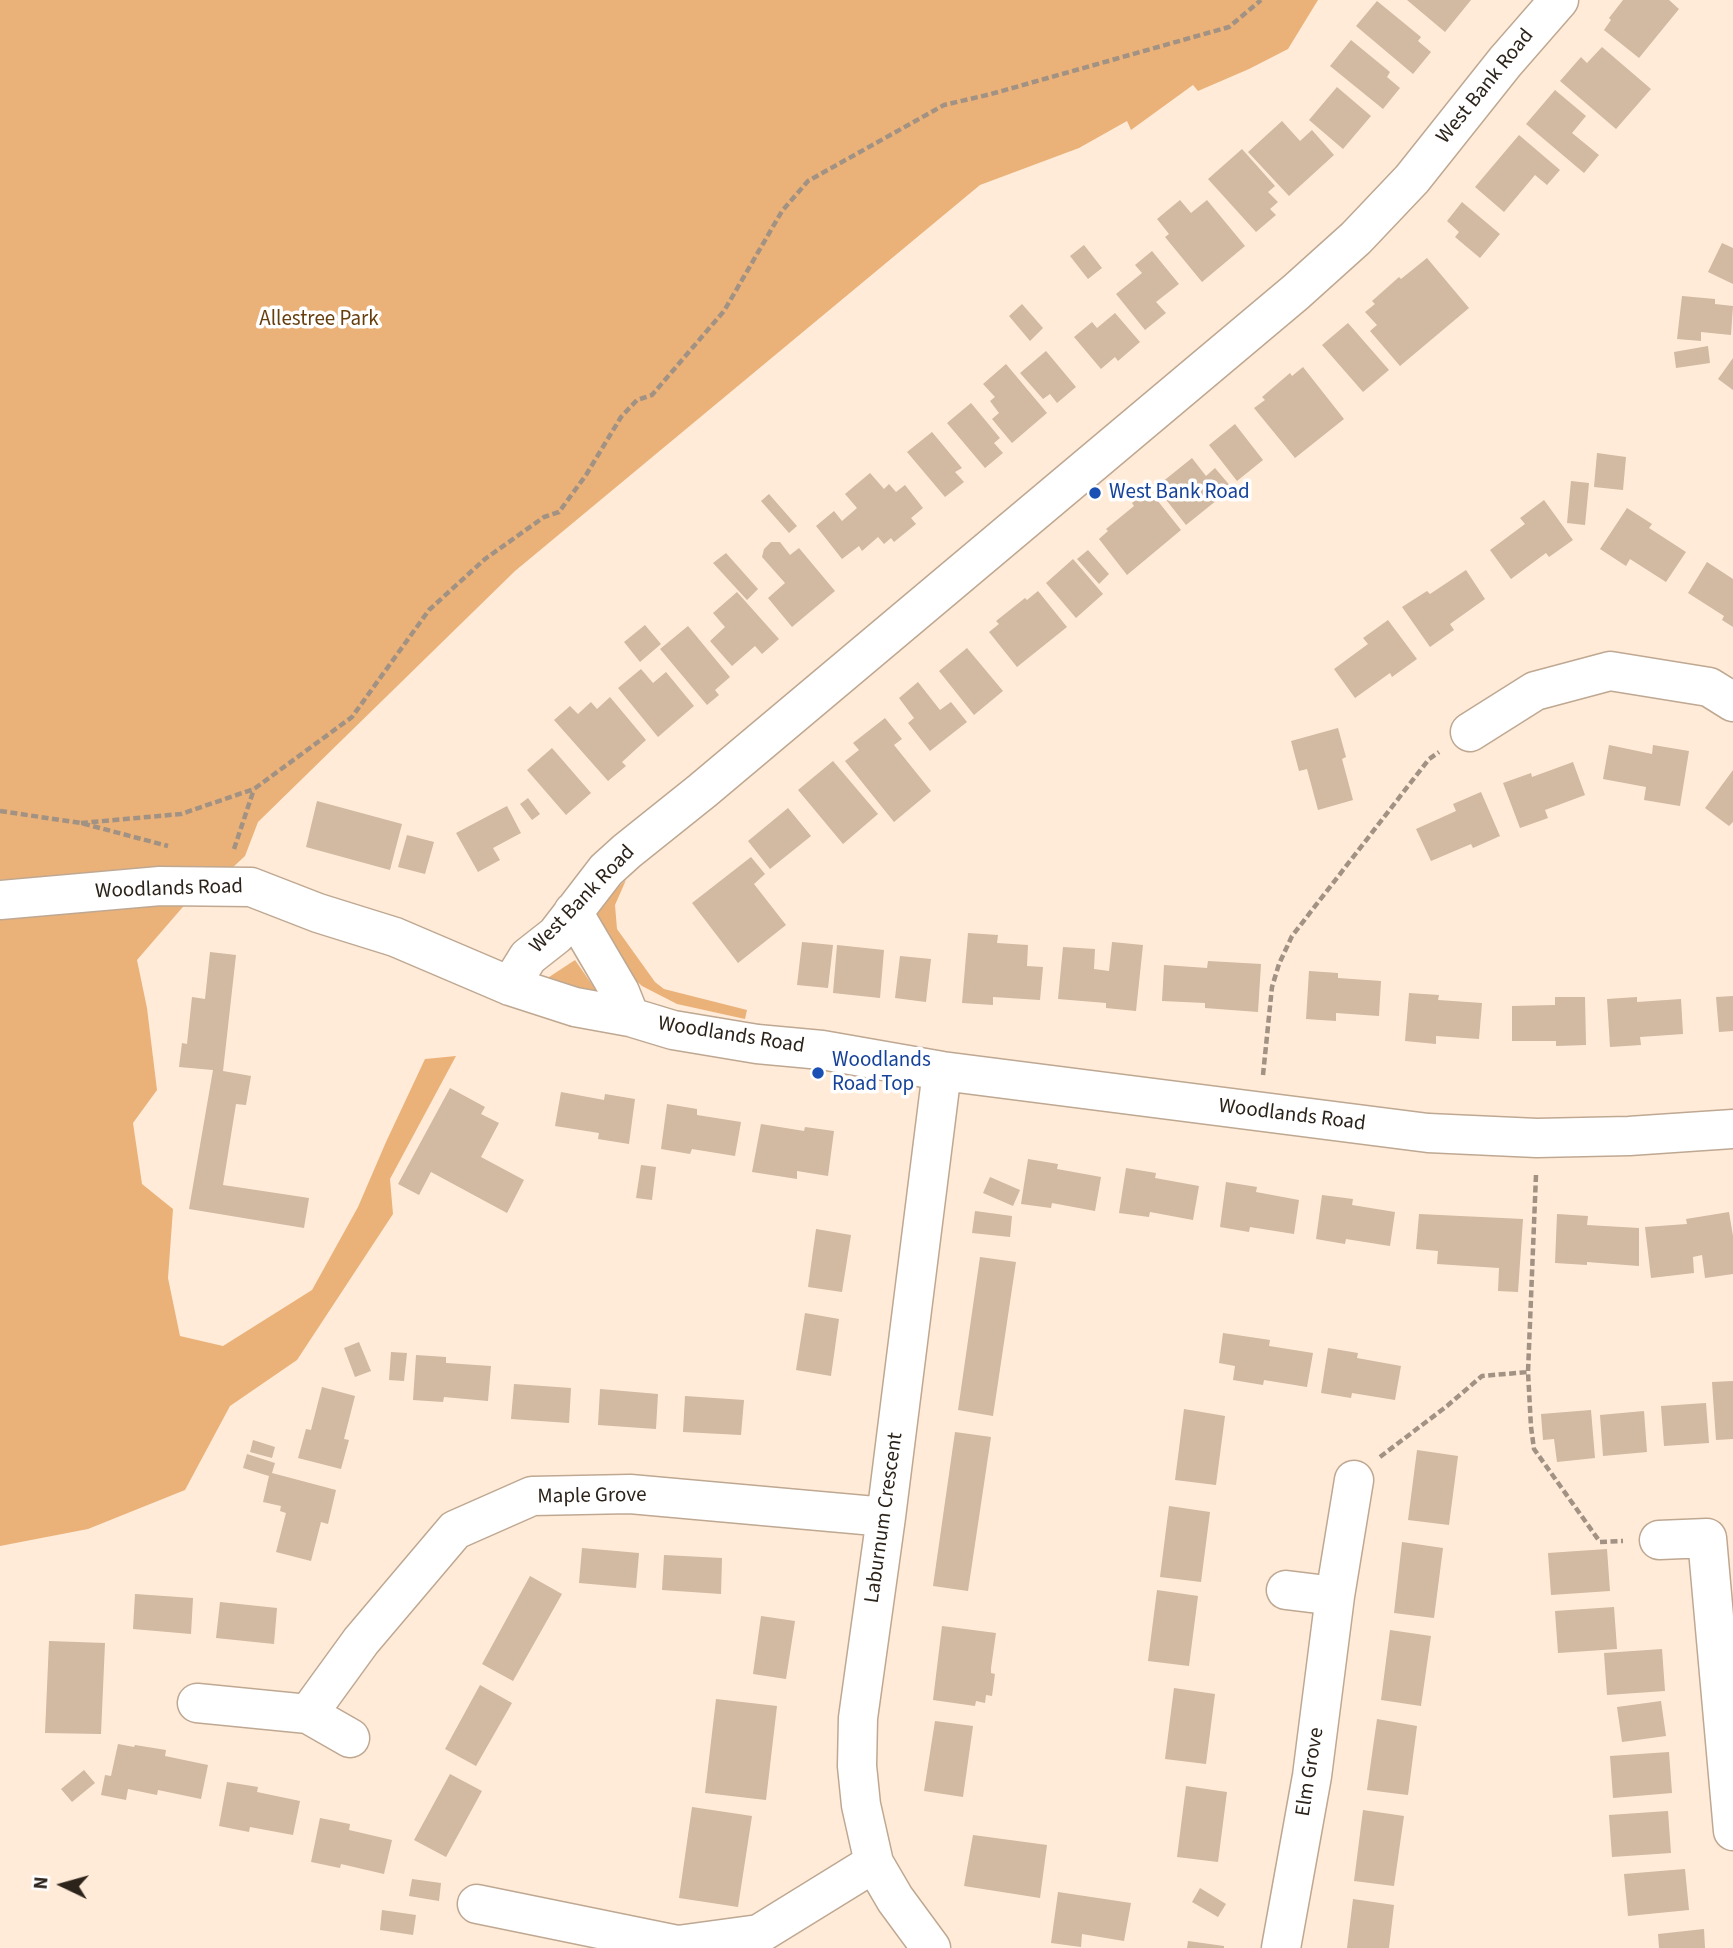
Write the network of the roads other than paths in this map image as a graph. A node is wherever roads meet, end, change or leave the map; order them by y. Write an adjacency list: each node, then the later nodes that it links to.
1 (1559, 0): 5 (street, West Bank Road)
2 (1733, 702): 3 (street)
3 (1469, 732)
4 (0, 900): 6 (street, Woodlands Road)
5 (573, 912): 6 (street, West Bank Road); 7 (street)
6 (510, 986): 7 (street, Woodlands Road)
7 (630, 1017): 8 (street, Woodlands Road)
8 (943, 1071): 9 (street, Woodlands Road); 11 (street, Laburnum Crescent)
9 (1733, 1129)
10 (1354, 1480): 14 (street, Elm Grove)
11 (886, 1517): 16 (street, Maple Grove); 19 (street, Laburnum Crescent)
12 (1659, 1540): 18 (street)
13 (1286, 1590): 14 (street)
14 (1335, 1596): 22 (street, Elm Grove)
15 (197, 1703): 16 (street)
16 (308, 1714): 17 (street)
17 (350, 1738)
18 (1733, 1831)
19 (874, 1863): 20 (street); 21 (street, Laburnum Crescent)
20 (477, 1904)
21 (930, 1948)
22 (1281, 1948)

